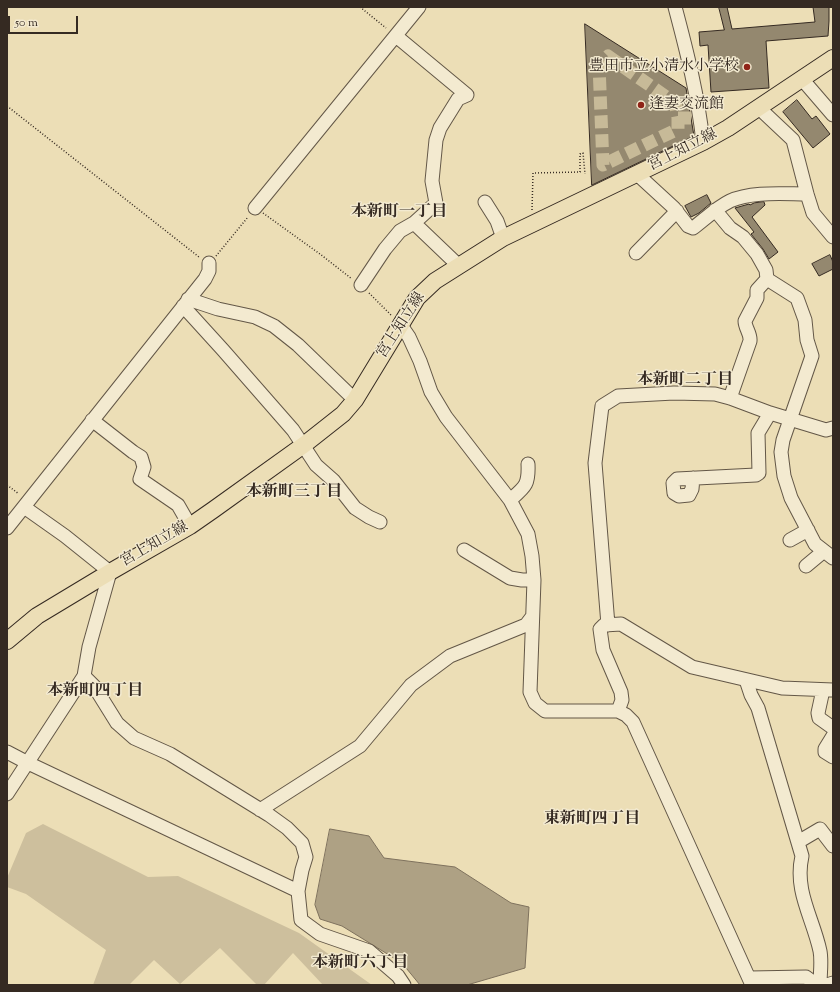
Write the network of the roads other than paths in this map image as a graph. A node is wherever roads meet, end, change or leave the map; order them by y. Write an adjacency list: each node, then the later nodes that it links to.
1 (419, 7): 3 (street)
2 (675, 7): 8 (street)
3 (396, 36): 12 (street); 15 (street)
4 (833, 58): 5 (main road, 宮上知立線)
5 (802, 79): 6 (main road, 宮上知立線); 7 (street)
6 (759, 108): 8 (main road, 宮上知立線); 10 (street)
7 (833, 116)
8 (703, 142): 9 (main road, 宮上知立線)
9 (637, 174): 14 (street); 16 (main road, 宮上知立線)
10 (806, 194): 13 (street); 17 (street)
11 (485, 202): 16 (street)
12 (255, 208)
13 (715, 210): 14 (street); 21 (street)
14 (677, 211): 18 (street)
15 (414, 223): 20 (street); 22 (street)
16 (503, 238): 20 (main road, 宮上知立線)
17 (833, 238)
18 (636, 253)
19 (209, 263): 23 (street)
20 (459, 266): 24 (main road, 宮上知立線)
21 (767, 279): 25 (street); 28 (street)
22 (361, 286)
23 (186, 303): 26 (street); 29 (street); 31 (street)
24 (400, 324): 26 (main road, 宮上知立線); 34 (street)
25 (730, 398): 27 (street); 47 (street)
26 (355, 400): 31 (main road, 宮上知立線)
27 (770, 413): 28 (street); 33 (street)
28 (791, 419): 30 (street); 39 (street)
29 (92, 420): 35 (street); 37 (street)
30 (833, 428)
31 (303, 445): 36 (street); 37 (main road, 宮上知立線)
32 (528, 464): 34 (street)
33 (693, 478)
34 (510, 500): 45 (street)
35 (26, 504): 38 (street); 44 (street)
36 (380, 522)
37 (190, 526): 44 (main road, 宮上知立線)
38 (7, 528)
39 (808, 530): 40 (street); 42 (street)
40 (790, 540)
41 (464, 550): 45 (street)
42 (828, 555): 43 (street)
43 (806, 566)
44 (110, 572): 48 (main road, 宮上知立線); 49 (street)
45 (534, 580): 46 (street)
46 (532, 617): 52 (street); 59 (street)
47 (608, 625): 50 (street); 52 (street)
48 (7, 641)
49 (84, 676): 57 (street); 59 (street)
50 (746, 680): 51 (street); 60 (street)
51 (828, 690): 53 (street)
52 (618, 711): 63 (street)
53 (833, 728)
54 (833, 736): 56 (street)
55 (7, 752): 57 (street)
56 (833, 757)
57 (28, 763): 58 (street); 62 (street)
58 (7, 794)
59 (260, 810): 62 (street)
60 (798, 842): 61 (street); 66 (street)
61 (833, 846)
62 (298, 891): 65 (street)
63 (751, 982): 66 (street)
64 (833, 983): 67 (street)
65 (404, 985)
66 (818, 985)
67 (827, 985)

